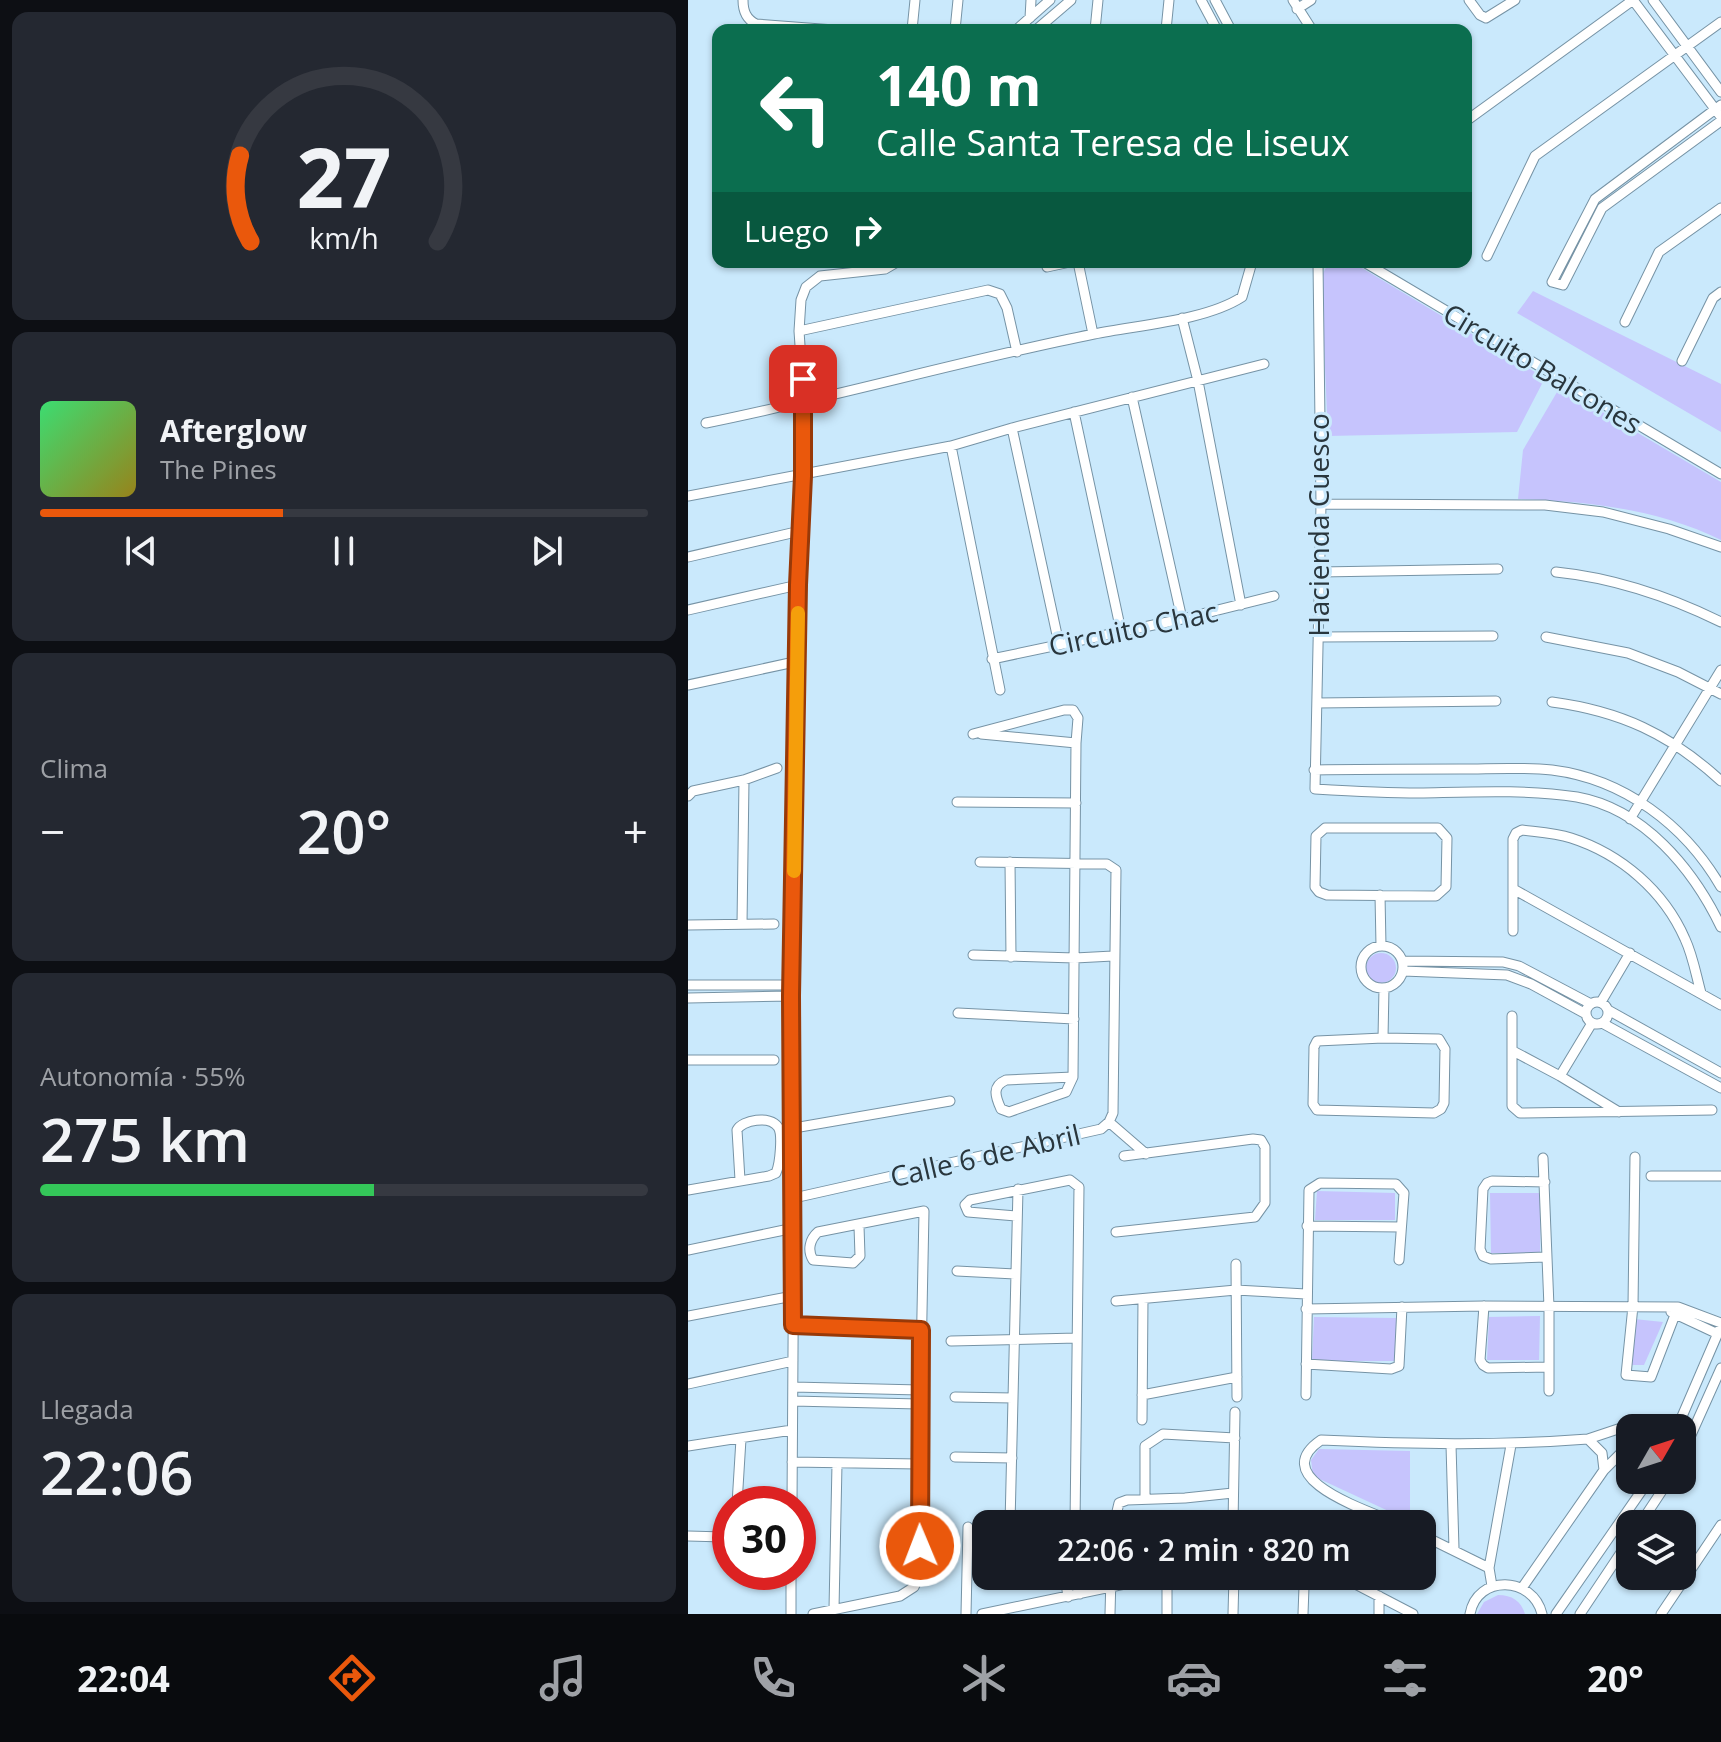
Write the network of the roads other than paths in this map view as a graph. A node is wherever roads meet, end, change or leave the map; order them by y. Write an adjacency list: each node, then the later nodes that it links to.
1 (743, 0): 19 (street)
2 (915, 0): 20 (street)
3 (958, 0): 21 (street)
4 (1031, 0): 17 (street)
5 (1050, 0): 17 (street)
6 (1071, 0): 23 (street)
7 (1098, 0): 24 (street)
8 (1169, 0): 25 (street)
9 (1201, 0): 26 (street)
10 (1215, 0): 27 (street)
11 (1311, 0): 16 (street)
12 (1469, 0): 13 (street)
13 (1515, 0)
14 (1633, 0): 30 (street); 33 (street)
15 (1653, 0): 29 (street)
16 (1295, 4): 28 (street)
17 (1030, 18): 22 (street)
18 (1721, 22): 29 (street)
19 (756, 24)
20 (913, 24)
21 (956, 24)
22 (1023, 24)
23 (1043, 24)
24 (1096, 24)
25 (1167, 24)
26 (1214, 24)
27 (1228, 24)
28 (1308, 24)
29 (1687, 46): 30 (street); 31 (street)
30 (1674, 56): 32 (street); 37 (street)
31 (1721, 92)
32 (1720, 113): 34 (street); 35 (street)
33 (1472, 117)
34 (1621, 180): 35 (street); 35 (street)
35 (1628, 189)
36 (1721, 208): 45 (street)
37 (1487, 256)
38 (887, 268): 46 (street)
39 (1079, 268): 47 (street)
40 (1250, 268): 44 (street)
41 (1318, 268): 61 (street, Hacienda Cuesco)
42 (1374, 268): 58 (street, Circuito Balcones)
43 (1721, 292): 49 (street)
44 (1182, 318): 47 (street); 51 (street)
45 (1625, 322)
46 (799, 331): 48 (street); 53 (street)
47 (1093, 334): 48 (street)
48 (1017, 352): 53 (street)
49 (1682, 361)
50 (1264, 364): 51 (street)
51 (1198, 381): 52 (street); 70 (street)
52 (1132, 397): 54 (street); 72 (street)
53 (804, 403): 55 (street); 59 (street)
54 (1074, 412): 56 (street); 74 (street)
55 (706, 423)
56 (1012, 428): 57 (street); 78 (street)
57 (951, 446): 59 (street); 79 (street)
58 (1721, 474)
59 (803, 476): 60 (street); 62 (street)
60 (688, 496)
61 (1321, 504): 63 (street); 66 (street, Hacienda Cuesco)
62 (800, 531): 64 (street); 68 (street)
63 (1721, 547)
64 (688, 557)
65 (1498, 569): 66 (street)
66 (1320, 572): 76 (street, Hacienda Cuesco)
67 (1556, 572): 73 (street)
68 (798, 585): 71 (street); 80 (street)
69 (1274, 596): 70 (street, Circuito Chac)
70 (1241, 605): 72 (street, Circuito Chac)
71 (688, 610)
72 (1182, 619): 74 (street, Circuito Chac)
73 (1721, 622)
74 (1121, 631): 78 (street, Circuito Chac)
75 (1493, 636): 76 (street)
76 (1319, 637): 88 (street, Hacienda Cuesco)
77 (1546, 637): 83 (street)
78 (1059, 644): 79 (street, Circuito Chac)
79 (992, 659): 84 (street)
80 (799, 661): 82 (street); 119 (street)
81 (1721, 670): 83 (street)
82 (688, 685)
83 (1710, 688): 85 (street); 90 (street)
84 (1000, 690)
85 (1721, 694)
86 (1496, 701): 88 (street)
87 (1552, 702): 90 (street)
88 (1317, 703): 92 (street, Hacienda Cuesco)
89 (1076, 743): 89 (street); 98 (street)
90 (1677, 745): 94 (street); 96 (street)
91 (777, 768): 93 (street)
92 (1314, 770): 96 (street); 99 (street, Hacienda Cuesco)
93 (744, 780): 95 (street); 106 (street)
94 (1721, 781)
95 (688, 796)
96 (1641, 801): 99 (street); 103 (street)
97 (957, 802): 98 (street)
98 (1076, 803): 102 (street)
99 (1630, 819): 109 (street)
100 (980, 862): 101 (street)
101 (1010, 862): 102 (street); 115 (street)
102 (1075, 863): 114 (street, Calle 6 de Abril); 116 (street)
103 (1721, 887)
104 (1515, 890): 110 (street); 112 (street); 121 (street)
105 (1380, 895): 105 (street); 111 (street)
106 (742, 924): 107 (street); 108 (street)
107 (774, 924)
108 (688, 925)
109 (1721, 927)
110 (1513, 931)
111 (1381, 946): 117 (street); 120 (street)
112 (1630, 953): 121 (street); 124 (street)
113 (973, 955): 115 (street)
114 (1113, 956): 116 (street); 141 (street, Calle 6 de Abril)
115 (1011, 957): 116 (street)
116 (1075, 958): 128 (street)
117 (1403, 966): 120 (street); 124 (street); 129 (street)
118 (688, 985): 119 (street)
119 (792, 985): 122 (street)
120 (1384, 988): 130 (street)
121 (1701, 993): 125 (street)
122 (791, 996): 123 (street); 142 (street)
123 (688, 998)
124 (1600, 1005): 129 (street); 129 (street); 134 (street)
125 (1721, 1005)
126 (958, 1013): 128 (street)
127 (1512, 1016): 131 (street)
128 (1074, 1019): 136 (street)
129 (1593, 1020): 135 (street); 137 (street)
130 (1383, 1038): 130 (street)
131 (1513, 1051): 135 (street); 140 (street)
132 (688, 1060): 133 (street)
133 (774, 1060)
134 (1721, 1073)
135 (1560, 1076): 140 (street)
136 (1073, 1077): 136 (street)
137 (1721, 1088)
138 (950, 1101): 142 (street)
139 (1712, 1110): 140 (street)
140 (1619, 1112)
141 (1109, 1122): 143 (street); 153 (street, Calle 6 de Abril)
142 (794, 1128): 153 (street)
143 (1146, 1154): 144 (street); 159 (street)
144 (1124, 1156)
145 (1635, 1157): 172 (street)
146 (1543, 1158): 150 (street)
147 (1651, 1176): 148 (street)
148 (1721, 1176)
149 (740, 1180): 149 (street); 152 (street)
150 (1545, 1182): 161 (street); 161 (street)
151 (1018, 1189): 154 (street); 154 (street); 182 (street)
152 (688, 1190)
153 (794, 1198): 158 (street)
154 (1016, 1216): 165 (street)
155 (859, 1226): 155 (street); 180 (street)
156 (1307, 1226): 157 (street); 157 (street); 167 (street)
157 (1401, 1227): 162 (street)
158 (794, 1228): 160 (street); 168 (street)
159 (1116, 1232)
160 (688, 1250)
161 (1546, 1257): 174 (street)
162 (1399, 1260)
163 (1236, 1264): 166 (street)
164 (957, 1271): 165 (street)
165 (1015, 1274): 181 (street)
166 (1236, 1290): 167 (street); 169 (street); 188 (street)
167 (1306, 1294): 175 (street)
168 (793, 1296): 177 (street); 178 (street)
169 (1143, 1299): 170 (street); 193 (street)
170 (1116, 1301)
171 (1484, 1306): 173 (street); 174 (street); 186 (street)
172 (1633, 1306): 174 (street); 176 (street); 176 (street)
173 (1402, 1307): 175 (street); 185 (street)
174 (1549, 1307): 186 (street)
175 (1306, 1309): 185 (street)
176 (1676, 1311): 179 (street)
177 (688, 1316)
178 (793, 1325): 180 (street); 184 (street)
179 (1720, 1328): 201 (street)
180 (921, 1330): 191 (street)
181 (1015, 1338): 182 (street); 183 (street); 197 (street)
182 (1077, 1338): 225 (street)
183 (951, 1341)
184 (793, 1361): 189 (street); 190 (street)
185 (1306, 1364): 194 (street)
186 (1548, 1367): 192 (street)
187 (1721, 1368): 203 (street)
188 (1237, 1377): 193 (street); 196 (street)
189 (688, 1384)
190 (793, 1387): 191 (street); 198 (street)
191 (920, 1390): 199 (street)
192 (1549, 1391)
193 (1142, 1395): 202 (street)
194 (1306, 1395)
195 (955, 1397): 197 (street)
196 (1237, 1397)
197 (1013, 1398): 213 (street)
198 (793, 1401): 199 (street); 204 (street)
199 (919, 1404): 217 (street)
200 (1235, 1412): 206 (street)
201 (1683, 1414)
202 (1142, 1420)
203 (1696, 1424)
204 (792, 1430): 207 (street); 215 (street)
205 (1616, 1430): 208 (street)
206 (1235, 1438): 221 (street); 223 (street)
207 (741, 1439): 211 (street); 219 (street)
208 (1588, 1439): 210 (street); 218 (street)
209 (1451, 1445): 210 (street); 228 (street); 234 (street)
210 (1511, 1445): 236 (street)
211 (688, 1446)
212 (955, 1457): 213 (street)
213 (1012, 1458): 224 (street)
214 (1616, 1458): 218 (street)
215 (792, 1462): 216 (street); 220 (street)
216 (837, 1464): 217 (street); 251 (street)
217 (919, 1464): 251 (street)
218 (1604, 1470): 238 (street)
219 (738, 1486)
220 (792, 1486)
221 (1233, 1493): 223 (street); 227 (street)
222 (1639, 1494): 264 (street)
223 (1145, 1498): 226 (street)
224 (1010, 1510)
225 (1075, 1510)
226 (1117, 1510)
227 (1233, 1510)
228 (1369, 1510)
229 (1721, 1525): 266 (street)
230 (968, 1527): 254 (street)
231 (688, 1536): 232 (street)
232 (712, 1537)
233 (1436, 1541): 234 (street)
234 (1454, 1549): 236 (street)
235 (1616, 1560): 265 (street)
236 (1489, 1568): 237 (street)
237 (1492, 1586): 238 (street); 262 (street)
238 (1522, 1588): 263 (street)
239 (791, 1590): 252 (street)
240 (1067, 1590): 250 (street)
241 (1080, 1590): 248 (street)
242 (1089, 1590): 248 (street)
243 (1110, 1590): 256 (street)
244 (1166, 1590): 257 (street)
245 (1234, 1590): 258 (street)
246 (1302, 1590): 259 (street)
247 (1367, 1590): 249 (street)
248 (1080, 1594): 250 (street)
249 (1379, 1596): 260 (street); 261 (street)
250 (1068, 1597): 255 (street)
251 (834, 1609): 253 (street)
252 (791, 1614)
253 (813, 1614)
254 (966, 1614)
255 (982, 1614)
256 (1110, 1614)
257 (1167, 1614)
258 (1233, 1614)
259 (1303, 1614)
260 (1379, 1614)
261 (1413, 1614)
262 (1470, 1614)
263 (1542, 1614)
264 (1556, 1614)
265 (1580, 1614)
266 (1661, 1614)

